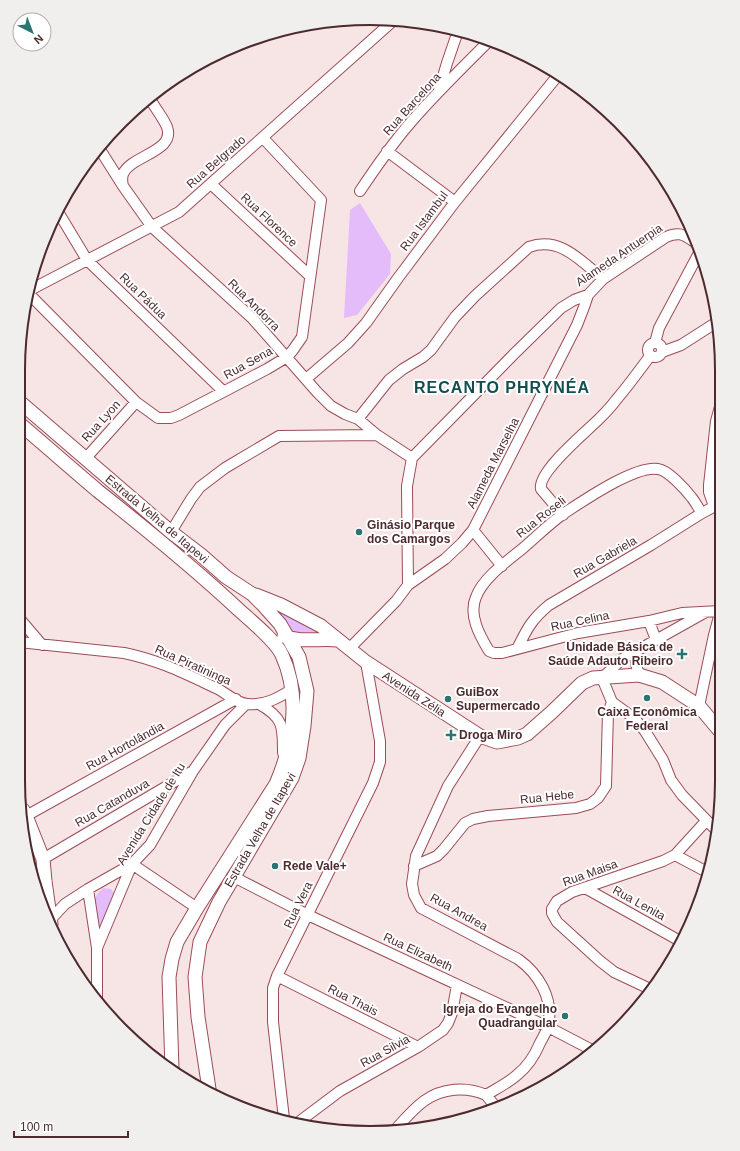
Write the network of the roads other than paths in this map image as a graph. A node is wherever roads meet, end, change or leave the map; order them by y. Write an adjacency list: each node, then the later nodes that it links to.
1 (388, 26): 7 (street, Rua Belgrado)
2 (456, 36): 5 (street)
3 (485, 45): 5 (street, Rua Barcelona)
4 (555, 79): 15 (street, Rua Istambul)
5 (439, 90): 8 (street, Rua Barcelona)
6 (152, 103): 11 (street)
7 (263, 138): 12 (street, Rua Belgrado); 21 (street, Rua Sena)
8 (388, 151): 14 (street, Rua Barcelona); 15 (street)
9 (102, 153): 10 (street, Rua Andorra)
10 (105, 158): 11 (street); 13 (street, Rua Andorra)
11 (130, 164): 13 (street)
12 (211, 184): 17 (street, Rua Belgrado); 21 (street, Rua Florence)
13 (123, 186): 17 (street, Rua Andorra)
14 (360, 191)
15 (455, 202): 31 (street, Rua Istambul)
16 (61, 217): 20 (street, Rua Pádua)
17 (152, 227): 20 (street, Rua Belgrado); 30 (street, Rua Andorra)
18 (689, 238): 22 (street, Alameda Antuerpia)
19 (696, 258): 27 (street)
20 (87, 260): 23 (street, Rua Belgrado); 32 (street, Rua Pádua)
21 (310, 276): 30 (street, Rua Sena)
22 (603, 279): 24 (street, Alameda Antuerpia); 35 (street)
23 (36, 287)
24 (588, 295): 40 (street, Alameda Antuerpia); 47 (street, Alameda Marselha)
25 (33, 298): 33 (street, Rua Sena)
26 (712, 325): 28 (street)
27 (655, 343): 28 (street); 29 (street)
28 (662, 352): 29 (street)
29 (650, 356): 46 (street)
30 (287, 357): 31 (street, Rua Andorra); 32 (street, Rua Sena)
31 (306, 379): 35 (street, Rua Andorra)
32 (223, 391): 33 (street, Rua Sena)
33 (136, 402): 39 (street, Rua Lyon)
34 (25, 407): 39 (main road, Estrada Velha de Itapevi)
35 (358, 419): 38 (street, Rua Andorra)
36 (25, 428): 50 (main road, Estrada Velha de Itapevi)
37 (715, 431): 41 (street)
38 (377, 435): 40 (street, Rua Andorra); 48 (street)
39 (86, 458): 48 (main road, Estrada Velha de Itapevi)
40 (412, 458): 51 (street)
41 (709, 492): 42 (street); 43 (street)
42 (692, 498): 45 (street, Rua Roseli); 46 (street, Rua Roseli)
43 (715, 502)
44 (715, 506): 45 (street, Rua Gabriela)
45 (702, 513): 64 (street, Rua Gabriela)
46 (563, 515): 49 (street, Rua Roseli)
47 (473, 530): 49 (street); 51 (street, Alameda Marselha)
48 (171, 532): 52 (main road, Estrada Velha de Itapevi)
49 (502, 566): 64 (street, Rua Roseli)
50 (213, 585): 58 (main road); 69 (main road, Estrada Velha de Itapevi)
51 (408, 586): 63 (street, Alameda Marselha)
52 (252, 594): 58 (main road, Estrada Velha de Itapevi); 59 (main road, Avenida Zélia)
53 (706, 612): 54 (street, Rua Celina); 55 (street, Rua Celina); 60 (street)
54 (715, 612)
55 (649, 621): 60 (street); 64 (street, Rua Celina)
56 (25, 625): 62 (street)
57 (715, 631): 74 (street)
58 (289, 638): 59 (main road); 89 (main road, Estrada Velha de Itapevi)
59 (338, 640): 63 (main road, Avenida Zélia)
60 (656, 640): 65 (street)
61 (25, 643): 62 (street, Rua Piratininga)
62 (42, 644): 70 (street, Rua Piratininga)
63 (349, 649): 66 (main road, Avenida Zélia)
64 (517, 649)
65 (637, 650): 67 (street); 68 (street)
66 (366, 662): 76 (main road, Avenida Zélia); 98 (street, Rua Vera)
67 (640, 675): 68 (main road, Avenida Zélia); 74 (main road, Avenida Zélia)
68 (602, 678): 71 (street); 76 (main road, Avenida Zélia)
69 (291, 690): 73 (street, Rua Piratininga); 77 (main road, Estrada Velha de Itapevi)
70 (236, 699): 72 (street, Rua Piratininga); 79 (street, Rua Hortolândia)
71 (612, 702): 80 (street); 86 (street, Rua Hebe)
72 (246, 704): 73 (street, Rua Piratininga); 78 (street, Avenida Cidade de Itu)
73 (259, 704): 77 (street)
74 (699, 706): 75 (main road, Avenida Zélia)
75 (715, 724)
76 (480, 736): 86 (street, Rua Andrea)
77 (283, 767): 97 (main road, Estrada Velha de Itapevi)
78 (193, 771): 84 (street, Rua Catanduva); 85 (street, Avenida Cidade de Itu)
79 (27, 812)
80 (706, 821): 82 (street); 83 (street, Rua Maisa)
81 (28, 822): 84 (main road)
82 (712, 826)
83 (675, 854): 87 (street); 91 (street, Rua Maisa)
84 (39, 859): 88 (main road)
85 (132, 864): 90 (street); 93 (street, Avenida Cidade de Itu); 97 (street)
86 (414, 866): 106 (street, Rua Andrea)
87 (703, 870)
88 (39, 877): 94 (main road)
89 (234, 877): 98 (street, Rua Elizabeth); 110 (main road, Estrada Velha de Itapevi)
90 (106, 879): 92 (street); 93 (street)
91 (585, 888): 100 (street, Rua Lenita); 104 (street, Rua Maisa)
92 (88, 889): 95 (street); 101 (street, Avenida Cidade de Itu)
93 (120, 892): 101 (street, Avenida Cidade de Itu)
94 (48, 902): 95 (street); 96 (main road)
95 (65, 904): 99 (street)
96 (49, 907)
97 (197, 908): 109 (main road, Estrada Velha de Itapevi)
98 (308, 915): 102 (street, Rua Vera); 103 (street, Rua Elizabeth)
99 (53, 918)
100 (676, 939)
101 (97, 948): 105 (street, Avenida Cidade de Itu)
102 (277, 976): 107 (street, Rua Thais); 113 (street, Rua Vera)
103 (457, 985): 106 (street, Rua Elizabeth); 107 (street, Rua Silvia)
104 (647, 987)
105 (97, 992)
106 (548, 1026): 108 (street, Rua Elizabeth); 111 (street)
107 (418, 1047): 114 (street, Rua Silvia)
108 (588, 1048)
109 (172, 1063)
110 (209, 1086)
111 (486, 1095): 112 (street); 115 (street)
112 (493, 1103)
113 (283, 1115)
114 (303, 1119)
115 (401, 1124)

